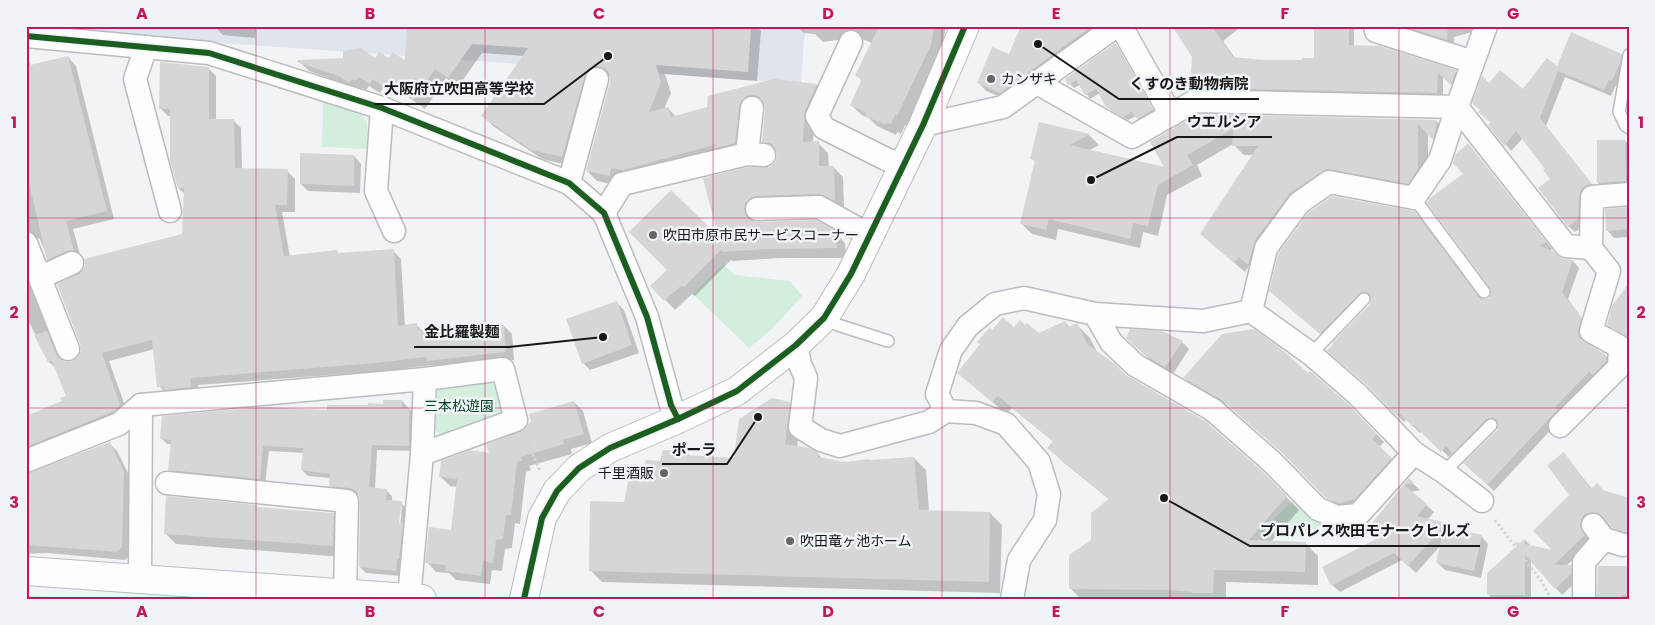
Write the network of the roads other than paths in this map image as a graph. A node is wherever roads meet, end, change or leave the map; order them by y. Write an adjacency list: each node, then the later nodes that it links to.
1 (965, 26): 17 (street)
2 (1116, 26): 12 (street)
3 (1121, 26): 16 (street)
4 (1375, 26): 10 (street)
5 (1486, 26): 10 (street)
6 (26, 36): 8 (street)
7 (852, 42): 19 (street)
8 (146, 47): 14 (street); 24 (street)
9 (1629, 56): 18 (lane)
10 (1473, 62): 13 (street)
11 (597, 79): 20 (street)
12 (1037, 83): 16 (street); 17 (street)
13 (1457, 107): 16 (street); 22 (street); 29 (street)
14 (382, 108): 20 (street); 26 (street)
15 (752, 108): 25 (street)
16 (1171, 115)
17 (923, 125): 19 (street)
18 (1629, 128)
19 (904, 165): 27 (street)
20 (569, 182): 25 (street)
21 (1629, 194): 29 (street)
22 (1414, 198): 32 (lane); 34 (street)
23 (757, 209): 27 (street)
24 (170, 211)
25 (604, 213): 44 (street)
26 (394, 231)
27 (871, 234): 36 (street)
28 (26, 243): 31 (street)
29 (1591, 248): 46 (street)
30 (72, 264): 31 (street)
31 (41, 277): 39 (street)
32 (1484, 292)
33 (1364, 299): 40 (lane)
34 (1251, 311): 35 (street); 40 (street)
35 (1095, 314): 43 (street); 47 (street)
36 (824, 318): 37 (lane); 38 (street)
37 (888, 341)
38 (796, 345): 43 (street); 44 (street)
39 (68, 349)
40 (1311, 354): 47 (street)
41 (425, 379): 42 (street); 48 (street); 48 (street)
42 (142, 405): 49 (street); 55 (street)
43 (946, 411): 60 (street)
44 (678, 419): 59 (street)
45 (1491, 425): 50 (lane)
46 (1560, 426)
47 (1414, 453): 50 (street)
48 (422, 454): 57 (street)
49 (26, 461)
50 (1444, 472): 52 (street)
51 (167, 483): 56 (street)
52 (1482, 501)
53 (1606, 536): 61 (street)
54 (26, 571): 55 (street)
55 (140, 580): 56 (street)
56 (345, 594): 57 (street)
57 (409, 598): 58 (street)
58 (422, 599)
59 (524, 599)
60 (1012, 599)
61 (1584, 599)

